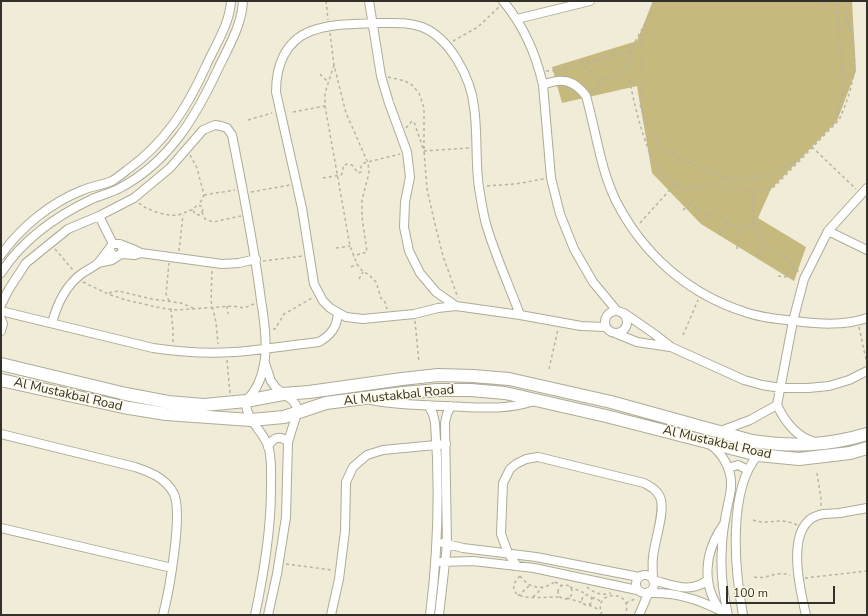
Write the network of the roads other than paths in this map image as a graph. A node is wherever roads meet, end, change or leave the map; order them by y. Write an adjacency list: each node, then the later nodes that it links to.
1 (231, 1): 15 (street)
2 (243, 1): 19 (street)
3 (369, 1): 7 (street)
4 (503, 1): 6 (street)
5 (590, 1): 6 (street)
6 (517, 19): 8 (street)
7 (372, 24): 21 (street); 24 (street); 25 (street)
8 (543, 85): 23 (street); 28 (street)
9 (864, 191): 11 (street)
10 (99, 216): 12 (street); 17 (street); 20 (street)
11 (828, 232): 13 (street); 28 (street)
12 (115, 246): 14 (street); 16 (street); 16 (street); 18 (street)
13 (867, 250)
14 (141, 253): 16 (street); 17 (street)
15 (1, 255)
16 (120, 255): 18 (street)
17 (256, 260): 34 (street)
18 (98, 262): 29 (street)
19 (1, 273)
20 (1, 305)
21 (458, 307): 24 (street); 25 (street)
22 (1, 311): 29 (street)
23 (620, 312): 30 (street); 32 (street); 33 (street)
24 (338, 313): 34 (street)
25 (520, 314): 30 (street)
26 (867, 318): 28 (street)
27 (1, 319): 31 (street)
28 (793, 321): 39 (street)
29 (52, 323): 34 (street)
30 (606, 327): 32 (street)
31 (1, 331)
32 (615, 333): 33 (street)
33 (671, 347): 39 (street)
34 (265, 348): 35 (street)
35 (265, 363): 41 (street); 45 (street)
36 (1, 364): 47 (main road, Al Mustakbal Road)
37 (867, 371): 39 (street)
38 (1, 380): 55 (main road, Al Mustakbal Road)
39 (781, 388): 50 (street)
40 (309, 392): 41 (main road, Al Mustakbal Road); 43 (main road, Al Mustakbal Road); 48 (main road)
41 (283, 394): 45 (main road, Al Mustakbal Road); 53 (street)
42 (362, 398): 44 (main road, Al Mustakbal Road); 48 (main road, Al Mustakbal Road); 49 (street)
43 (592, 398): 46 (main road, Al Mustakbal Road); 52 (main road)
44 (535, 400): 51 (street); 52 (main road, Al Mustakbal Road)
45 (246, 401): 47 (main road, Al Mustakbal Road); 56 (street)
46 (611, 402): 54 (main road); 57 (main road, Al Mustakbal Road)
47 (226, 403): 55 (main road)
48 (326, 403): 53 (main road, Al Mustakbal Road)
49 (428, 405): 51 (street); 62 (street)
50 (778, 405): 57 (street); 64 (street)
51 (451, 406): 63 (street)
52 (590, 412): 54 (main road, Al Mustakbal Road)
53 (297, 413): 56 (main road, Al Mustakbal Road); 60 (street)
54 (606, 416): 61 (main road, Al Mustakbal Road)
55 (208, 418): 56 (main road, Al Mustakbal Road)
56 (251, 420): 65 (street)
57 (718, 432): 64 (main road, Al Mustakbal Road)
58 (1, 434): 83 (street)
59 (867, 434): 64 (main road, Al Mustakbal Road)
60 (288, 442): 65 (street); 93 (street)
61 (707, 442): 67 (main road, Al Mustakbal Road); 68 (street)
62 (436, 444): 63 (street); 74 (street); 94 (street)
63 (446, 444): 75 (street)
64 (824, 444)
65 (268, 446): 92 (street)
66 (867, 448): 67 (main road, Al Mustakbal Road)
67 (758, 456): 69 (street)
68 (728, 468): 69 (street); 71 (street)
69 (748, 470): 98 (street)
70 (867, 508): 99 (street)
71 (724, 523): 86 (street); 97 (street)
72 (1, 528): 83 (street)
73 (501, 534): 76 (street); 77 (street); 78 (street)
74 (438, 542): 75 (street); 80 (street)
75 (447, 545): 76 (street); 79 (street)
76 (494, 552): 77 (street); 81 (street)
77 (508, 553): 82 (street); 84 (street)
78 (653, 556): 84 (street); 85 (street)
79 (446, 561): 80 (street); 81 (street); 96 (street)
80 (436, 562): 95 (street)
81 (489, 563): 82 (street)
82 (517, 566): 87 (street)
83 (172, 568): 91 (street)
84 (640, 577): 85 (street); 87 (street)
85 (653, 580): 86 (street); 88 (street)
86 (708, 580): 89 (street)
87 (638, 592): 88 (street); 90 (street)
88 (648, 593): 89 (street); 90 (street)
89 (721, 612)
90 (640, 613)
91 (163, 615)
92 (255, 615)
93 (268, 615)
94 (331, 615)
95 (430, 615)
96 (439, 615)
97 (728, 615)
98 (743, 615)
99 (806, 615)

